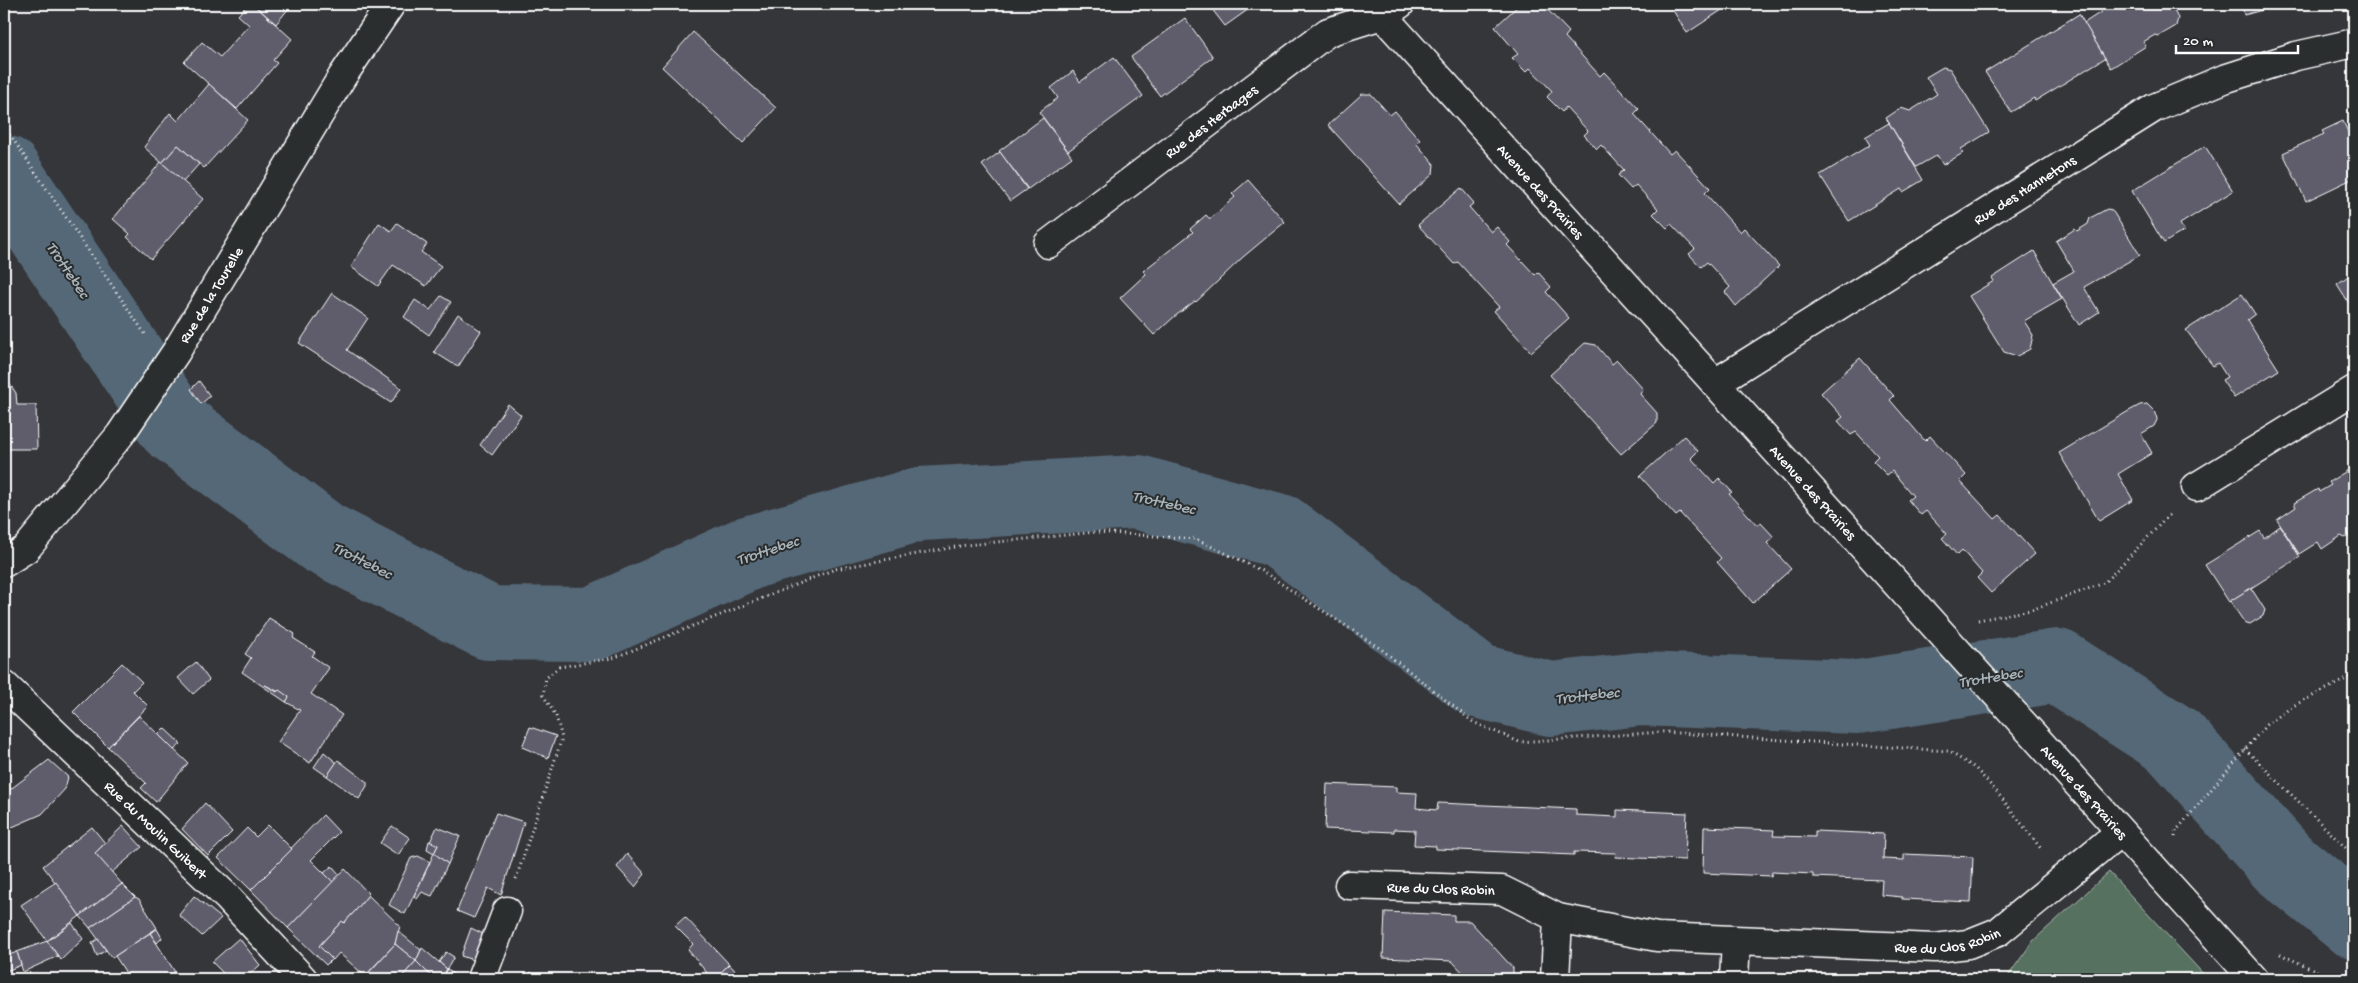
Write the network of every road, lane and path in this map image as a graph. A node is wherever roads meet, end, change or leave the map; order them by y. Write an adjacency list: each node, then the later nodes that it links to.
1 (391, 4): 6 (street, Rue de la Tourelle)
2 (1384, 8): 5 (street, Rue des Herbages); 7 (street, Avenue des Prairies)
3 (2354, 43): 7 (street, Rue des Hannetons)
4 (4, 126): 6 (path)
5 (1048, 244)
6 (164, 371): 10 (street, Rue de la Tourelle)
7 (1715, 383): 11 (street, Avenue des Prairies)
8 (2354, 390): 9 (street)
9 (2196, 487): 11 (path)
10 (4, 563)
11 (1951, 644): 15 (street, Avenue des Prairies)
12 (2354, 675): 14 (path)
13 (4, 685): 24 (street, Rue du Moulin Guibert)
14 (2245, 749): 16 (path); 17 (path)
15 (2120, 832): 18 (street, Rue du Clos Robin); 27 (street, Avenue des Prairies)
16 (2174, 838)
17 (2354, 856)
18 (2065, 878): 20 (path); 22 (street, Rue du Clos Robin)
19 (1349, 885): 21 (street, Rue du Clos Robin)
20 (508, 910): 23 (street)
21 (1558, 918): 22 (street, Rue du Clos Robin); 25 (street)
22 (1736, 941): 26 (street)
23 (484, 974)
24 (303, 979)
25 (1555, 979)
26 (1734, 979)
27 (2254, 979)

